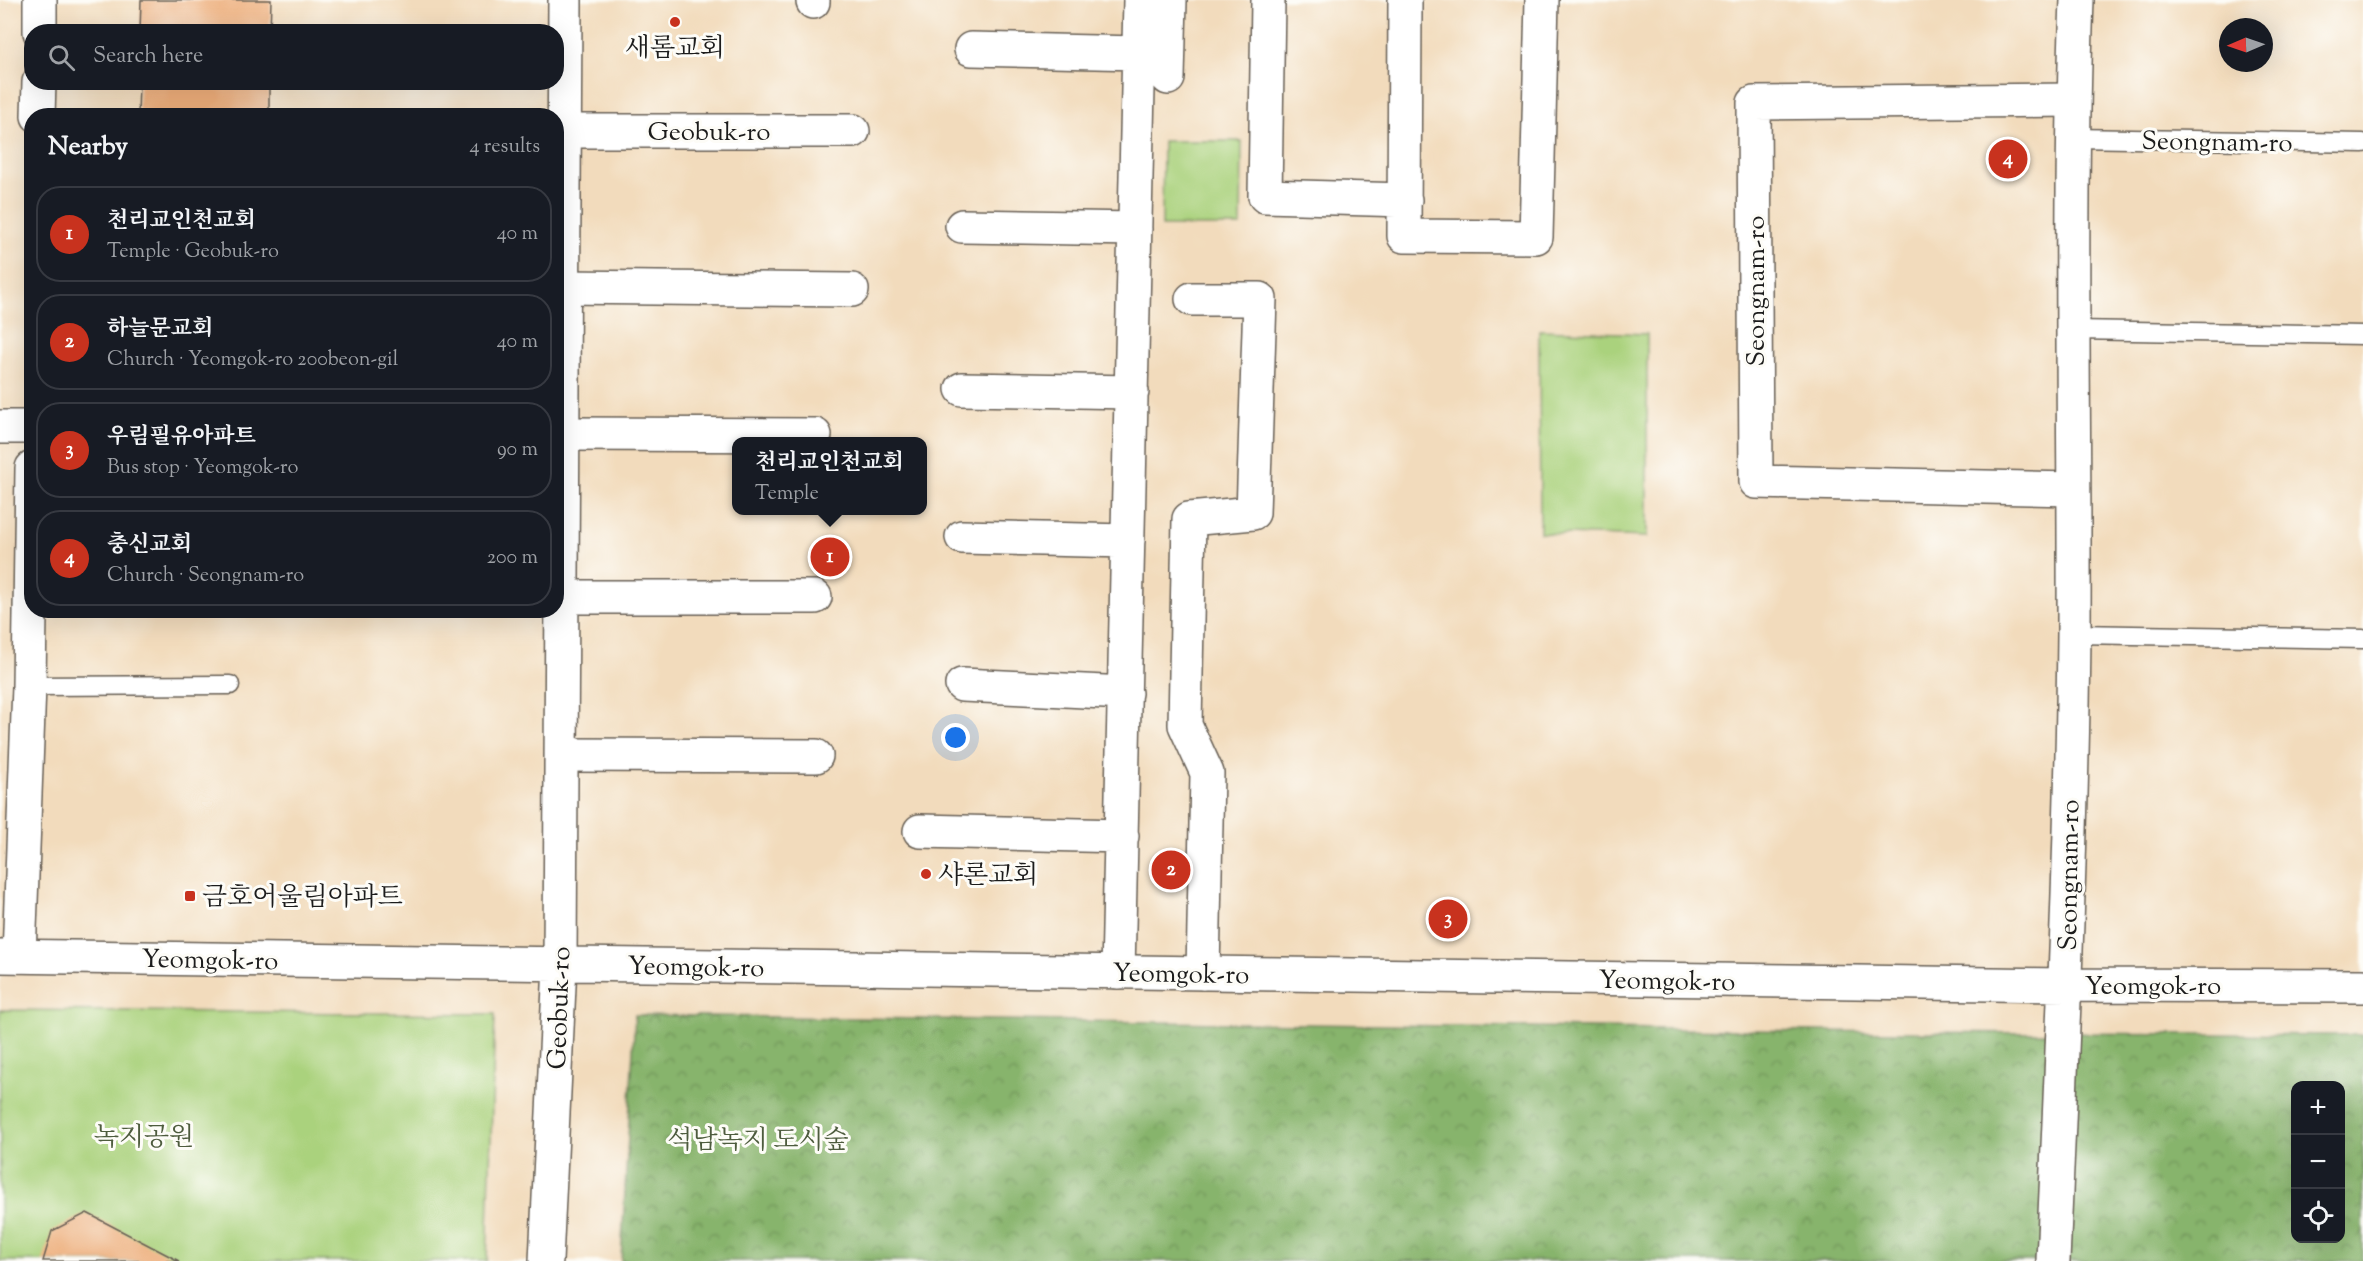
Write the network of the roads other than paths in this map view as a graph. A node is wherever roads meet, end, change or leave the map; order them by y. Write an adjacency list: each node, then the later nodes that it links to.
1 (40, 0): 9 (street)
2 (565, 0): 16 (street, Geobuk-ro)
3 (1140, 0): 11 (street)
4 (1170, 0): 12 (street)
5 (1268, 0): 20 (street)
6 (1405, 0): 20 (street)
7 (1542, 0): 20 (street)
8 (2077, 0): 14 (street, Seongnam-ro)
9 (40, 24)
10 (971, 49): 11 (street)
11 (1139, 53): 22 (street)
12 (1168, 78)
13 (39, 90): 15 (street)
14 (2073, 100): 18 (street, Seongnam-ro); 34 (street, Seongnam-ro)
15 (38, 108)
16 (565, 131): 17 (street, Geobuk-ro); 23 (street, Geobuk-ro)
17 (853, 131)
18 (2072, 138): 19 (lane, Seongnam-ro); 26 (street, Seongnam-ro)
19 (2363, 143)
20 (1404, 200)
21 (962, 226): 22 (street)
22 (1135, 230): 29 (street)
23 (564, 287): 24 (street); 32 (street, Geobuk-ro)
24 (852, 290)
25 (1192, 299): 54 (street)
26 (2073, 330): 27 (lane); 34 (street, Seongnam-ro)
27 (2363, 335)
28 (962, 389): 29 (street)
29 (1132, 392): 36 (street)
30 (0, 427): 31 (street)
31 (24, 427)
32 (564, 434): 33 (street)
33 (815, 435)
34 (2073, 489): 41 (street, Seongnam-ro)
35 (962, 537): 36 (street)
36 (1128, 541): 46 (street)
37 (564, 579): 38 (street)
38 (815, 597)
39 (30, 618): 45 (street)
40 (560, 618): 47 (street, Geobuk-ro)
41 (2074, 634): 42 (lane); 55 (street, Seongnam-ro)
42 (2363, 639)
43 (230, 685): 45 (lane)
44 (962, 685): 46 (street)
45 (29, 687): 51 (street)
46 (1125, 693): 50 (street)
47 (562, 755): 48 (street); 52 (street, Geobuk-ro)
48 (816, 756)
49 (920, 831): 50 (street)
50 (1122, 836): 53 (street)
51 (10, 956): 52 (street, Yeomgok-ro)
52 (560, 964): 53 (street, Yeomgok-ro); 57 (street, Geobuk-ro)
53 (1118, 972): 54 (street, Yeomgok-ro)
54 (1203, 973): 55 (street, Yeomgok-ro)
55 (2066, 985): 56 (street, Yeomgok-ro); 58 (street, Seongnam-ro)
56 (2363, 986)
57 (546, 1261)
58 (2053, 1261)

